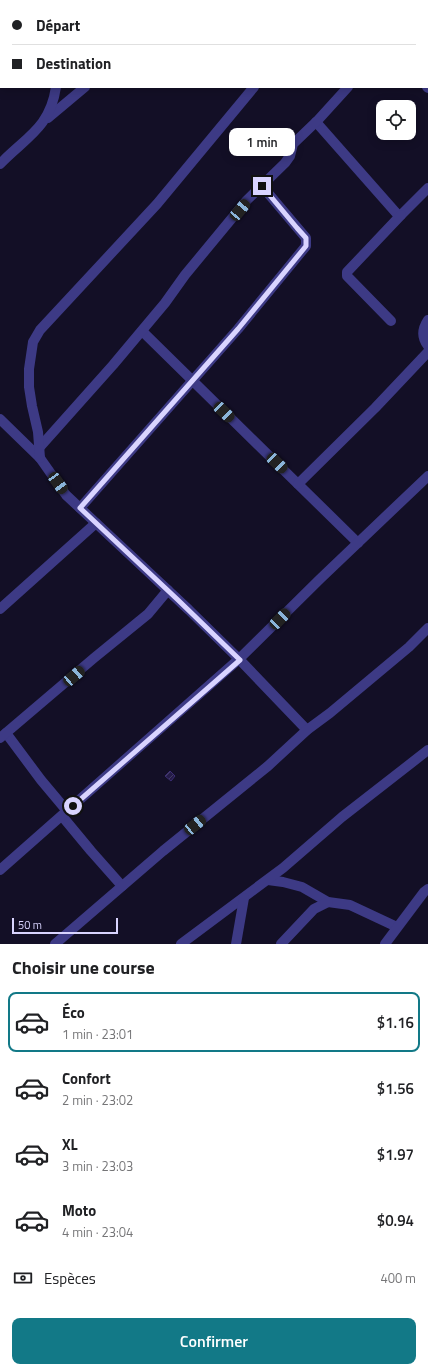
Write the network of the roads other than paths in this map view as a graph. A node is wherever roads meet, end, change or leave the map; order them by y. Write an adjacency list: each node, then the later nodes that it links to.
1 (56, 88): 5 (street)
2 (84, 88): 5 (street)
3 (253, 88): 18 (street)
4 (347, 88): 6 (street)
5 (45, 120): 7 (street)
6 (316, 122): 8 (street); 10 (street)
7 (0, 164)
8 (262, 186): 13 (street); 16 (street)
9 (428, 188): 10 (street)
10 (401, 215): 12 (street)
11 (428, 320): 14 (street)
12 (391, 321)
13 (142, 331): 16 (street); 18 (street)
14 (428, 346)
15 (428, 352): 20 (street)
16 (193, 380): 20 (street); 21 (street)
17 (0, 419): 18 (street)
18 (40, 453): 21 (street)
19 (428, 476): 23 (street)
20 (298, 484): 23 (street)
21 (80, 508): 22 (street)
22 (96, 523): 24 (street); 25 (street)
23 (358, 543): 27 (street)
24 (168, 590): 27 (street); 29 (street)
25 (0, 609)
26 (428, 628): 28 (street)
27 (240, 660): 28 (street); 31 (street)
28 (307, 730): 34 (street)
29 (3, 736): 31 (street)
30 (428, 750): 33 (street)
31 (65, 814): 32 (street); 34 (street)
32 (0, 870)
33 (268, 880): 36 (street); 37 (street)
34 (122, 886): 39 (street)
35 (428, 889): 38 (street)
36 (244, 898): 40 (street); 41 (street)
37 (328, 902): 38 (street); 42 (street)
38 (397, 928): 43 (street)
39 (55, 944)
40 (181, 944)
41 (236, 944)
42 (281, 944)
43 (385, 944)

